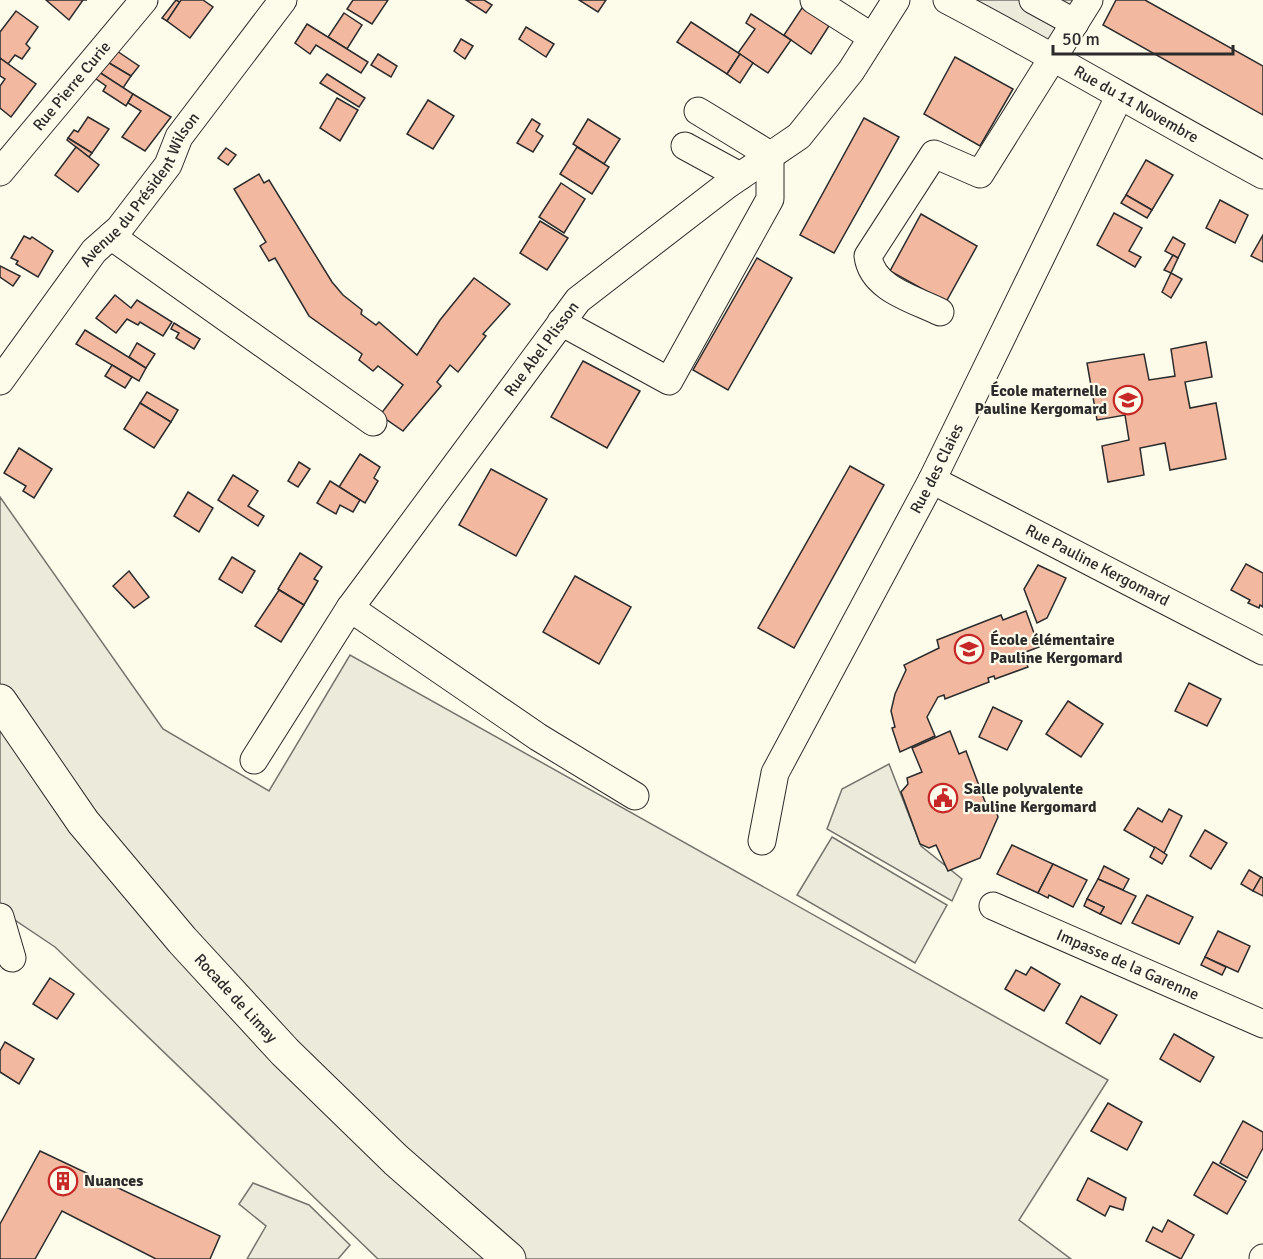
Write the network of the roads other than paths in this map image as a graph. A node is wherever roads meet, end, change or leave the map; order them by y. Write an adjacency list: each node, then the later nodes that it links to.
1 (144, 0): 15 (street, Rue Pierre Curie)
2 (283, 0): 18 (street, Avenue du Président Wilson)
3 (814, 0): 9 (street)
4 (896, 0): 9 (street, Rue Abel Plisson)
5 (946, 0): 10 (street, Rue du 11 Novembre)
6 (1033, 0): 8 (street)
7 (1089, 0): 8 (street)
8 (1075, 24): 10 (street)
9 (872, 37): 14 (street, Rue Abel Plisson)
10 (1053, 56): 11 (street, Rue du 11 Novembre); 19 (street)
11 (1119, 97): 16 (street, Rue du 11 Novembre); 23 (street, Rue des Claies)
12 (698, 111): 14 (street)
13 (685, 146): 17 (street)
14 (771, 155): 17 (street, Rue Abel Plisson); 20 (street)
15 (0, 172)
16 (1263, 175)
17 (740, 176): 20 (street, Rue Abel Plisson)
18 (111, 236): 21 (street, Avenue du Président Wilson); 22 (street)
19 (940, 312)
20 (561, 322): 24 (street, Rue Abel Plisson)
21 (0, 381)
22 (373, 422)
23 (932, 480): 25 (street, Rue Pauline Kergomard); 29 (street, Rue des Claies)
24 (350, 608): 27 (street, Rue Abel Plisson); 28 (street)
25 (1263, 651)
26 (0, 701): 34 (main road, Rocade de Limay)
27 (254, 760)
28 (635, 796)
29 (762, 841)
30 (993, 906): 33 (street, Impasse de la Garenne)
31 (0, 916): 32 (street)
32 (12, 958)
33 (1263, 1024)
34 (509, 1259)

